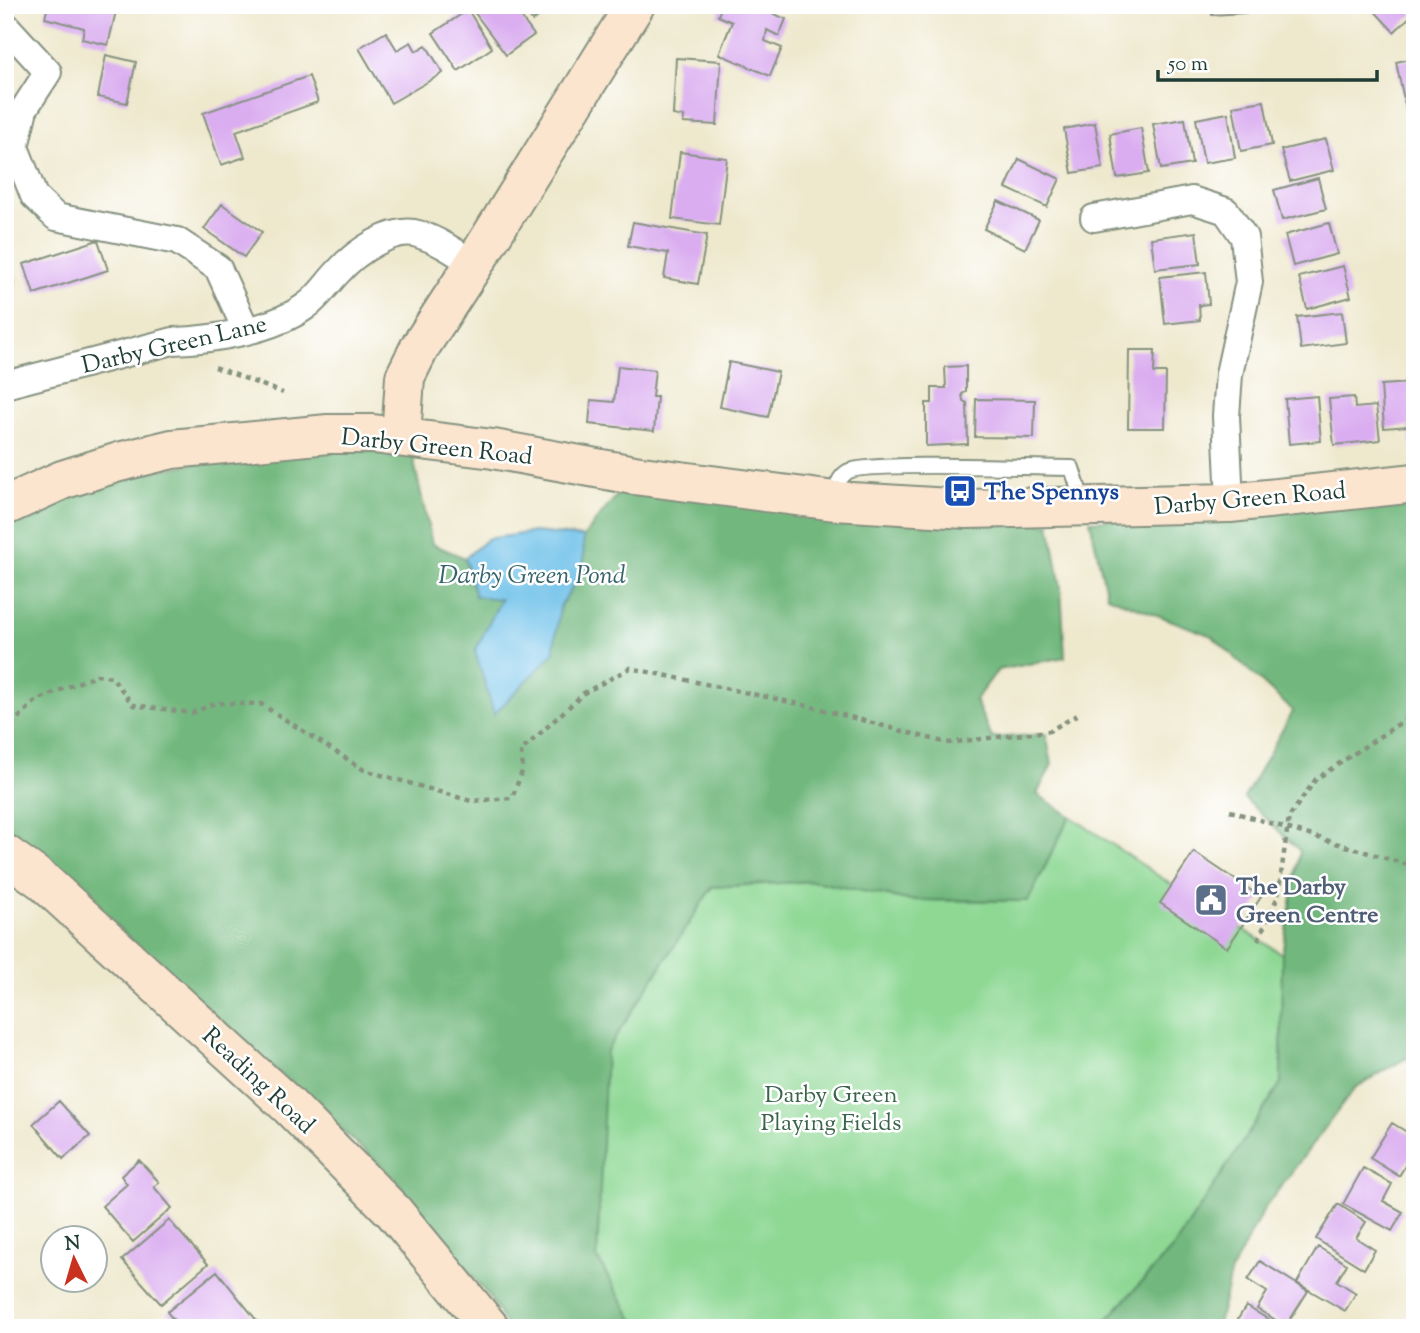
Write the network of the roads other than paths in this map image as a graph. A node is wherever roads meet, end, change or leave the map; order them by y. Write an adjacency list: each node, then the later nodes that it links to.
1 (635, 5): 4 (street)
2 (5, 25): 5 (street)
3 (1094, 218): 9 (street)
4 (474, 264): 5 (street, Darby Green Lane); 7 (street)
5 (246, 330): 6 (street, Darby Green Lane)
6 (5, 384)
7 (401, 437): 9 (street, Darby Green Road); 10 (street, Darby Green Road)
8 (1415, 483): 9 (street, Darby Green Road)
9 (1230, 503)
10 (5, 506)
11 (5, 853): 12 (street, Reading Road)
12 (491, 1328)

